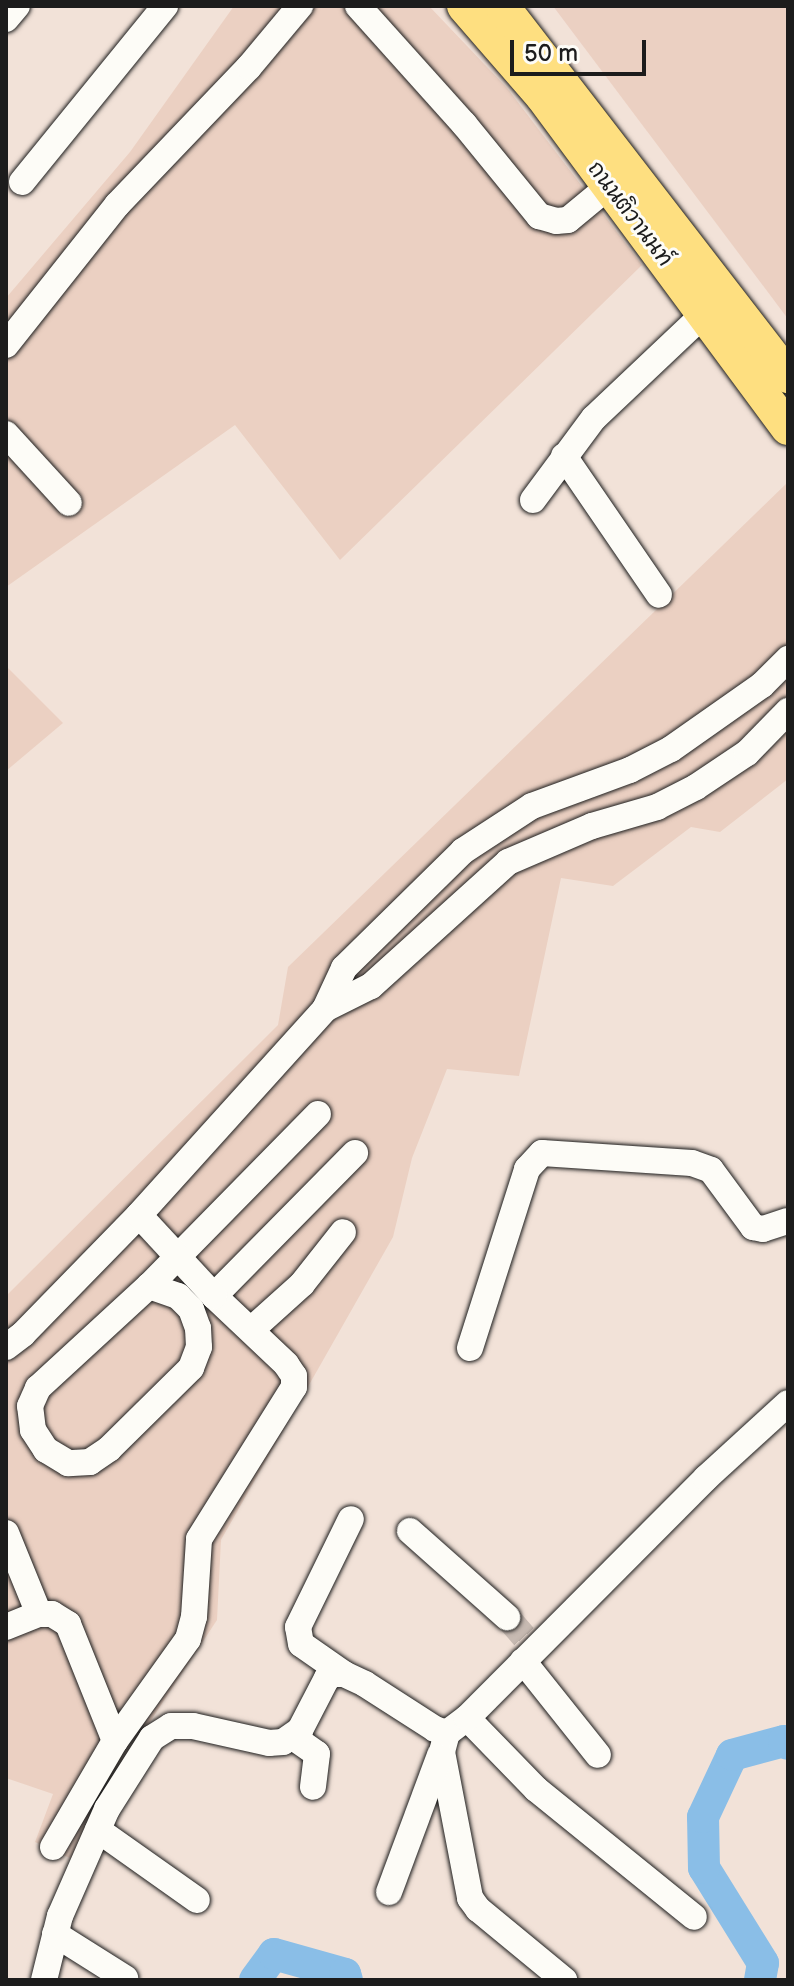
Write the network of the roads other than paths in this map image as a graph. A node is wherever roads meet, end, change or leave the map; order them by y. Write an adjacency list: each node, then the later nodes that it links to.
1 (17, 6): 7 (street)
2 (165, 6): 8 (street)
3 (300, 6): 11 (street)
4 (358, 6): 9 (street)
5 (464, 6): 9 (main road, ถนนติวานนท์)
6 (502, 6): 12 (main road, ถนนติวานนท์)
7 (6, 19)
8 (22, 182)
9 (609, 186): 10 (main road, ถนนติวานนท์)
10 (704, 314): 13 (main road, ถนนติวานนท์); 15 (street)
11 (6, 345)
12 (788, 376)
13 (788, 428)
14 (6, 434): 17 (street)
15 (564, 456): 16 (street); 18 (street)
16 (533, 500)
17 (69, 503)
18 (659, 595)
19 (785, 670): 21 (street)
20 (788, 711): 21 (street)
21 (325, 1009): 24 (street)
22 (318, 1114): 27 (street)
23 (355, 1153): 31 (street)
24 (139, 1215): 27 (street); 33 (street)
25 (788, 1221): 34 (street)
26 (343, 1232): 32 (street)
27 (178, 1255): 28 (street); 29 (street)
28 (197, 1276): 30 (street); 31 (street)
29 (149, 1286): 30 (street); 30 (street)
30 (178, 1296)
31 (214, 1296): 32 (street)
32 (251, 1330): 46 (street)
33 (6, 1347)
34 (470, 1348)
35 (784, 1413): 42 (street)
36 (351, 1519): 43 (street)
37 (410, 1531): 40 (street)
38 (6, 1533): 39 (street)
39 (39, 1614): 41 (street); 46 (street)
40 (507, 1617)
41 (6, 1627)
42 (530, 1651): 44 (street); 47 (street)
43 (334, 1667): 44 (street); 45 (street)
44 (452, 1734): 51 (street); 53 (street); 57 (street)
45 (293, 1737): 48 (street); 49 (street)
46 (115, 1741): 50 (street)
47 (598, 1755)
48 (313, 1787)
49 (98, 1830): 52 (street); 54 (street)
50 (53, 1847)
51 (389, 1892)
52 (197, 1900)
53 (694, 1917)
54 (55, 1934): 55 (street); 56 (street)
55 (125, 1978)
56 (44, 1980)
57 (564, 1980)

